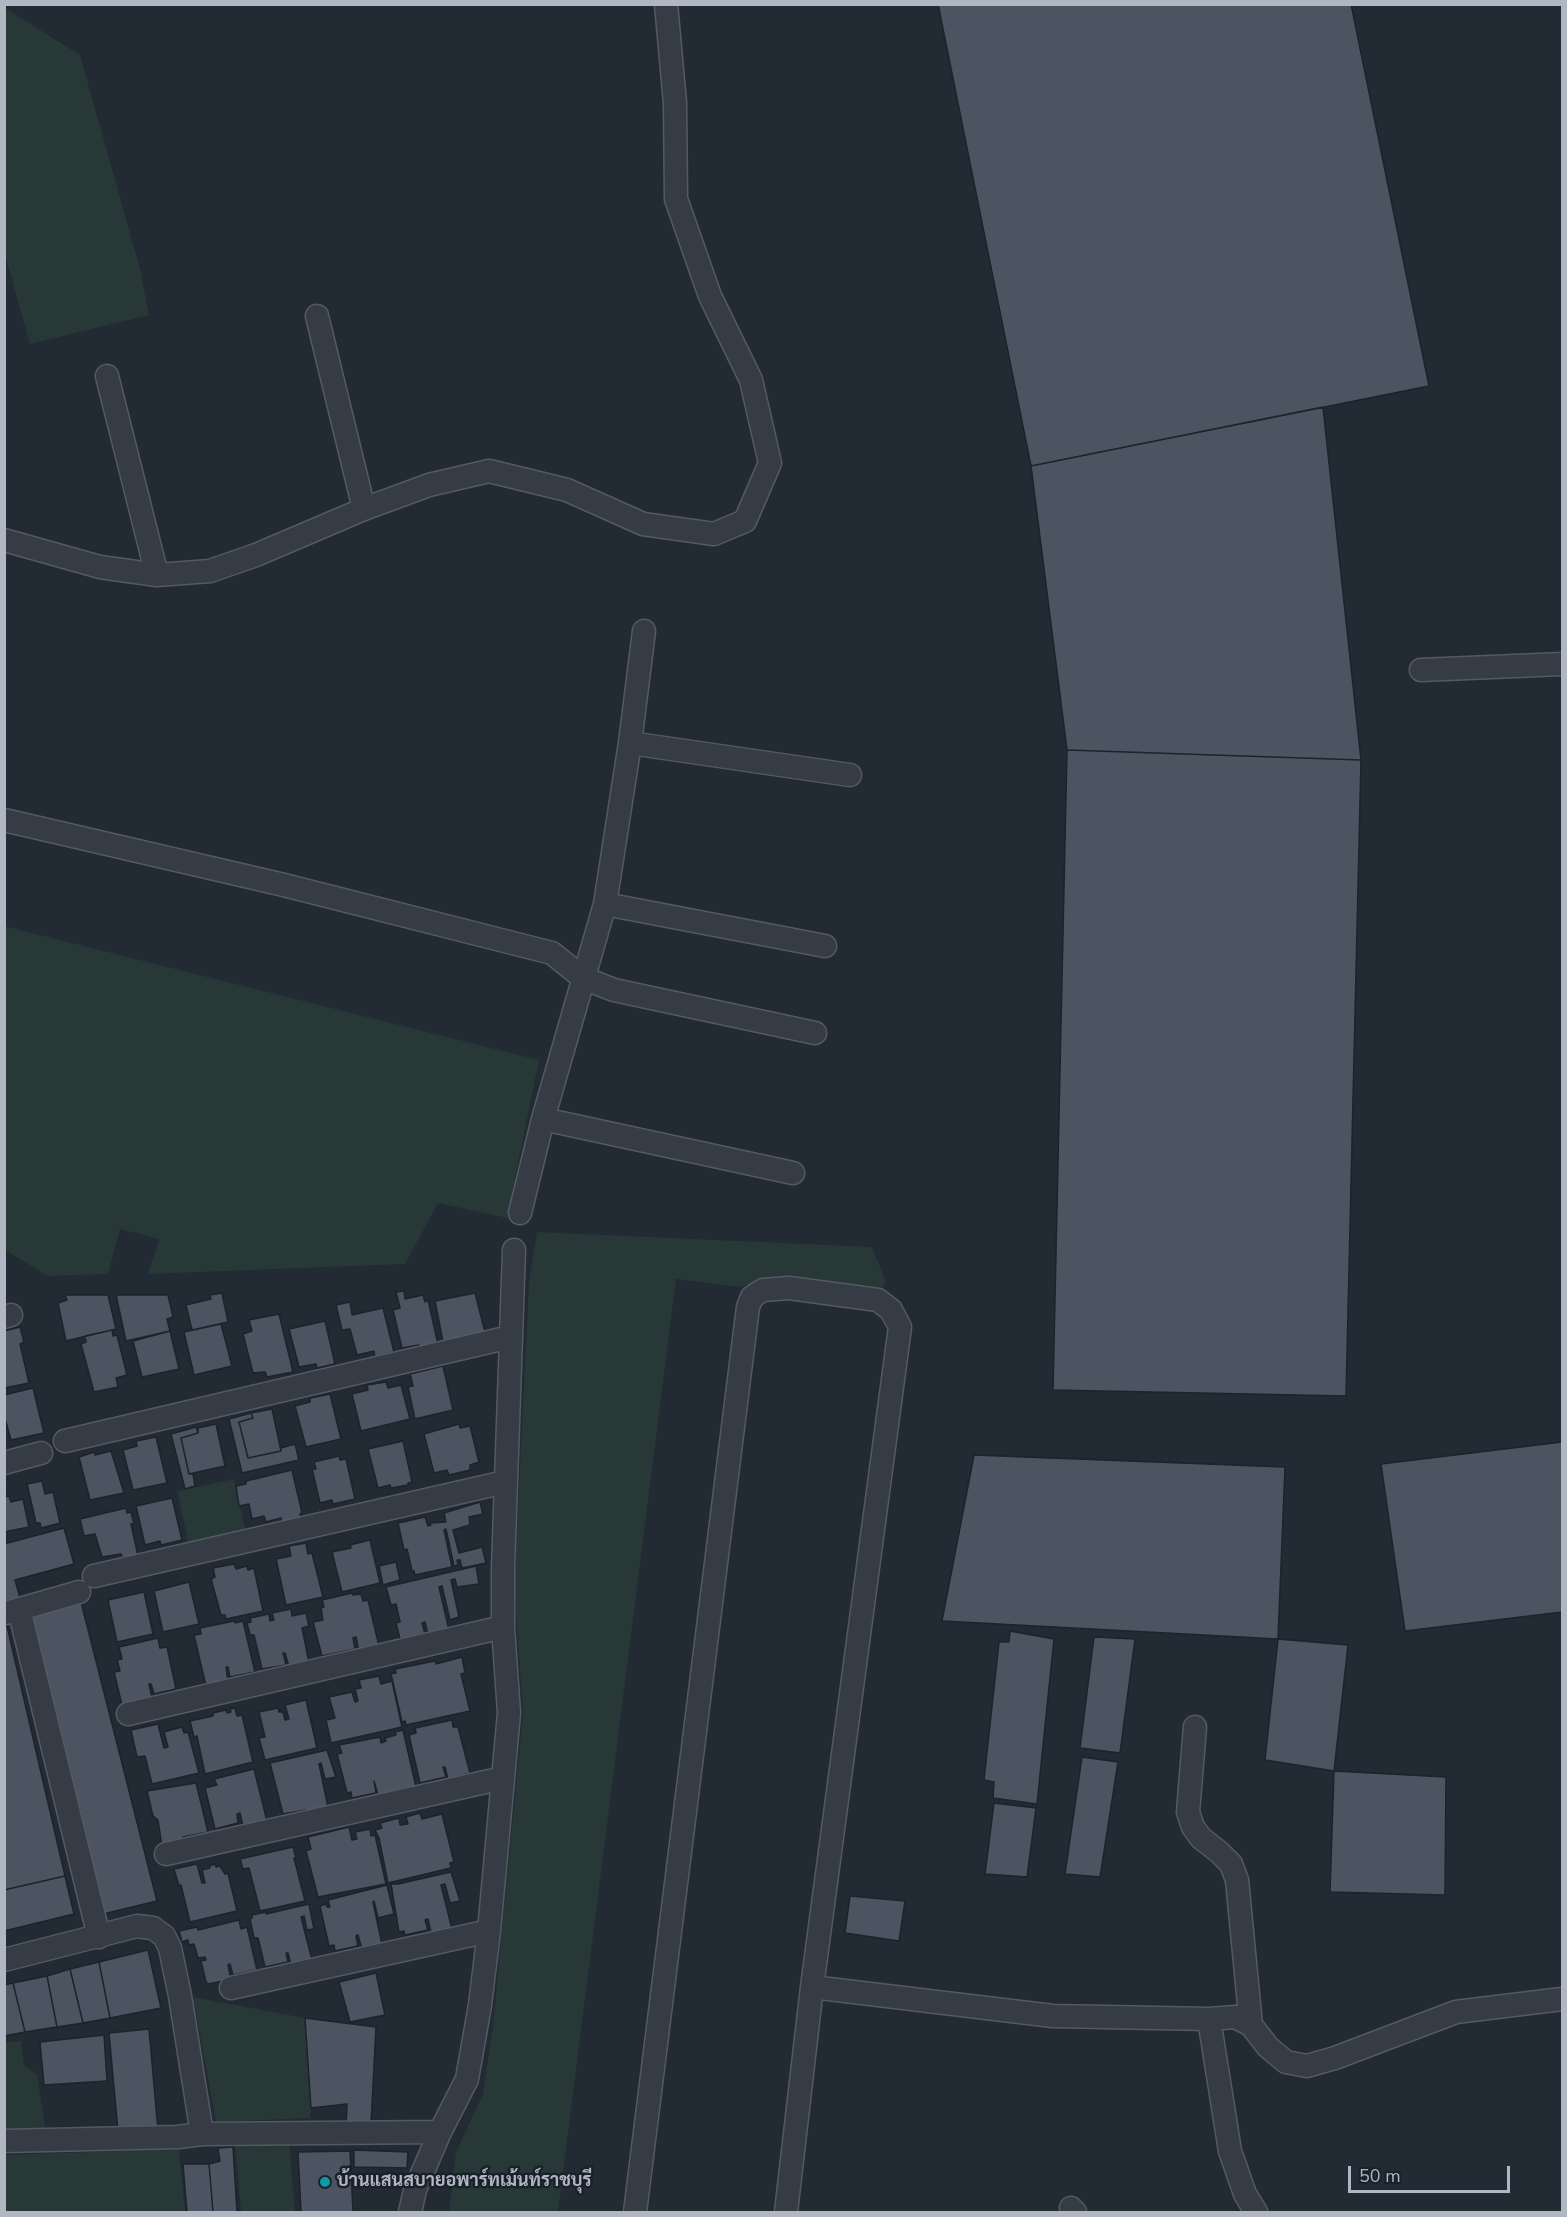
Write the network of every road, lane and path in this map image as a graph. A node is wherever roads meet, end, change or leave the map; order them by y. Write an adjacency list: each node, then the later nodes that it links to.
1 (666, 4): 4 (street)
2 (317, 316): 4 (street)
3 (107, 376): 6 (street)
4 (364, 509): 6 (street)
5 (5, 537): 6 (street)
6 (157, 575)
7 (644, 631): 10 (street)
8 (1563, 664): 9 (street)
9 (1420, 670)
10 (630, 743): 11 (street); 13 (street)
11 (850, 775)
12 (4, 820): 15 (street)
13 (605, 903): 14 (street); 15 (street)
14 (825, 946)
15 (583, 978): 16 (street); 17 (street)
16 (814, 1033)
17 (543, 1119): 18 (street); 19 (street)
18 (793, 1173)
19 (520, 1213)
20 (514, 1250): 21 (street)
21 (510, 1337): 22 (street); 25 (street)
22 (65, 1441)
23 (41, 1453): 24 (street)
24 (4, 1463)
25 (505, 1482): 26 (street); 27 (street)
26 (12, 1611): 33 (street)
27 (503, 1627): 28 (street); 30 (street)
28 (128, 1714)
29 (1196, 1727): 39 (street)
30 (503, 1778): 31 (street); 32 (street)
31 (166, 1854)
32 (489, 1931): 36 (street); 40 (street)
33 (99, 1937): 34 (street); 41 (street)
34 (4, 1960)
35 (812, 1987): 38 (street); 44 (street); 45 (street)
36 (231, 1988)
37 (1563, 1999): 39 (street)
38 (1209, 2019): 39 (street); 46 (street)
39 (1251, 2025)
40 (440, 2132): 41 (street); 43 (street)
41 (202, 2134): 42 (street)
42 (4, 2141)
43 (410, 2212)
44 (635, 2212)
45 (786, 2212)
46 (1256, 2212)

